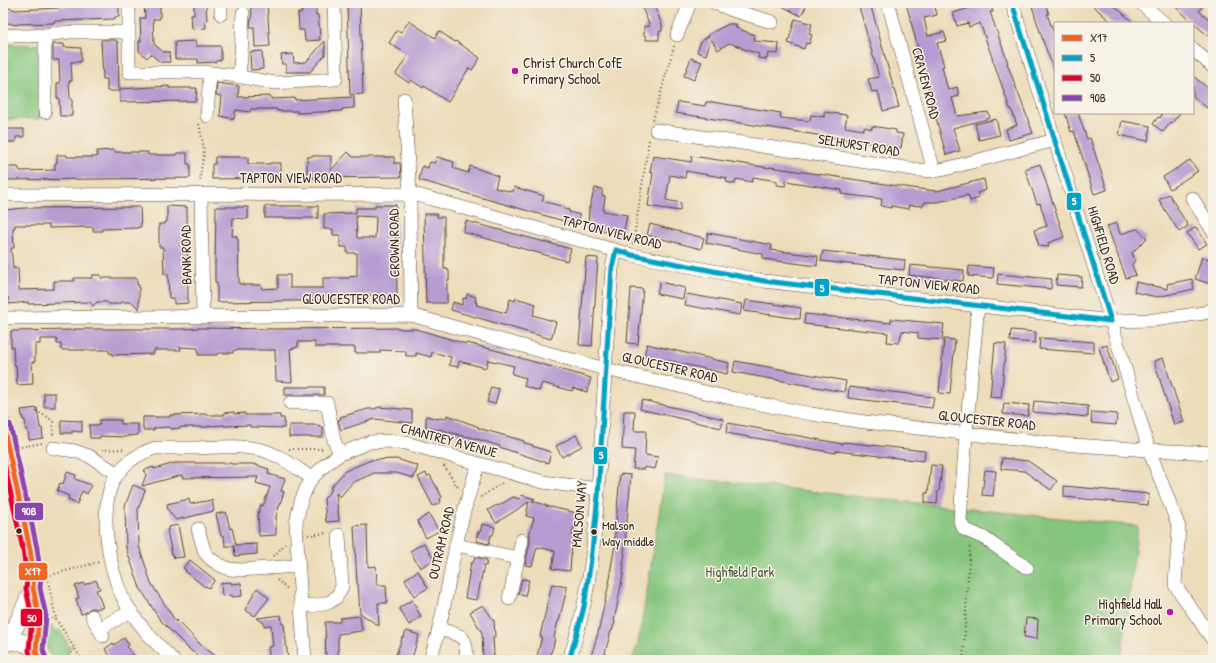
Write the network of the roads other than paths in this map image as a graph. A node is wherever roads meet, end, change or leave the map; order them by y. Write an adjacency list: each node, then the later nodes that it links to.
1 (129, 3): 11 (street)
2 (334, 3): 18 (street)
3 (690, 3): 14 (street)
4 (715, 3): 9 (street)
5 (888, 3): 24 (street, CRAVEN ROAD)
6 (1012, 3): 23 (street, HIGHFIELD ROAD)
7 (1141, 3): 10 (street)
8 (243, 13): 18 (street)
9 (772, 22)
10 (1163, 22)
11 (128, 32): 13 (street); 17 (street)
12 (3, 35): 13 (street)
13 (45, 35): 20 (street)
14 (677, 35)
15 (1194, 50): 16 (street)
16 (1213, 67)
17 (210, 73): 18 (street); 21 (street)
18 (239, 77)
19 (404, 99): 26 (street, CROWN ROAD)
20 (45, 112)
21 (203, 118)
22 (654, 129): 24 (street, SELHURST ROAD)
23 (1055, 140): 24 (street, SELHURST ROAD); 36 (street, HIGHFIELD ROAD)
24 (934, 171)
25 (201, 194): 26 (street, TAPTON VIEW ROAD); 27 (street, TAPTON VIEW ROAD); 34 (street, BANK ROAD)
26 (410, 194): 30 (street, TAPTON VIEW ROAD); 33 (street, CROWN ROAD)
27 (3, 195)
28 (1192, 198): 29 (street)
29 (1213, 231)
30 (616, 250): 31 (street, TAPTON VIEW ROAD); 37 (street, MALSON WAY)
31 (978, 305): 36 (street, TAPTON VIEW ROAD); 40 (street)
32 (1213, 309): 36 (street, TAPTON VIEW ROAD)
33 (411, 315): 34 (street, GLOUCESTER ROAD); 37 (street, GLOUCESTER ROAD)
34 (203, 316): 35 (street, GLOUCESTER ROAD)
35 (3, 318)
36 (1111, 321): 42 (street, HIGHFIELD ROAD)
37 (605, 369): 40 (street, GLOUCESTER ROAD); 49 (street, MALSON WAY)
38 (290, 403): 44 (street)
39 (3, 426): 48 (main road)
40 (966, 433): 42 (street, GLOUCESTER ROAD); 56 (street)
41 (53, 444): 46 (street)
42 (1149, 450): 43 (street, GLOUCESTER ROAD); 63 (street, HIGHFIELD ROAD)
43 (1213, 453)
44 (340, 454): 45 (street, CHANTREY AVENUE); 47 (street, CHANTREY AVENUE)
45 (478, 464): 49 (street, CHANTREY AVENUE); 53 (street, OUTRAM ROAD)
46 (118, 474): 47 (street); 60 (street)
47 (312, 478): 55 (street, CHANTREY AVENUE)
48 (9, 484): 57 (main road)
49 (598, 489): 70 (street, MALSON WAY)
50 (198, 529): 55 (street)
51 (338, 535): 59 (street)
52 (522, 540): 54 (street)
53 (456, 545): 54 (street); 62 (street, OUTRAM ROAD)
54 (518, 558): 58 (street)
55 (298, 566): 59 (street, CHANTREY AVENUE)
56 (1027, 568)
57 (33, 588): 64 (main road); 65 (main road)
58 (509, 599)
59 (300, 606): 67 (street, CHANTREY AVENUE)
60 (131, 611): 61 (street); 66 (street)
61 (92, 616)
62 (439, 629): 68 (street, OUTRAM ROAD); 69 (street)
63 (1213, 640)
64 (4, 643): 65 (main road)
65 (40, 657)
66 (168, 658)
67 (305, 660)
68 (430, 660)
69 (466, 660)
70 (569, 660)

